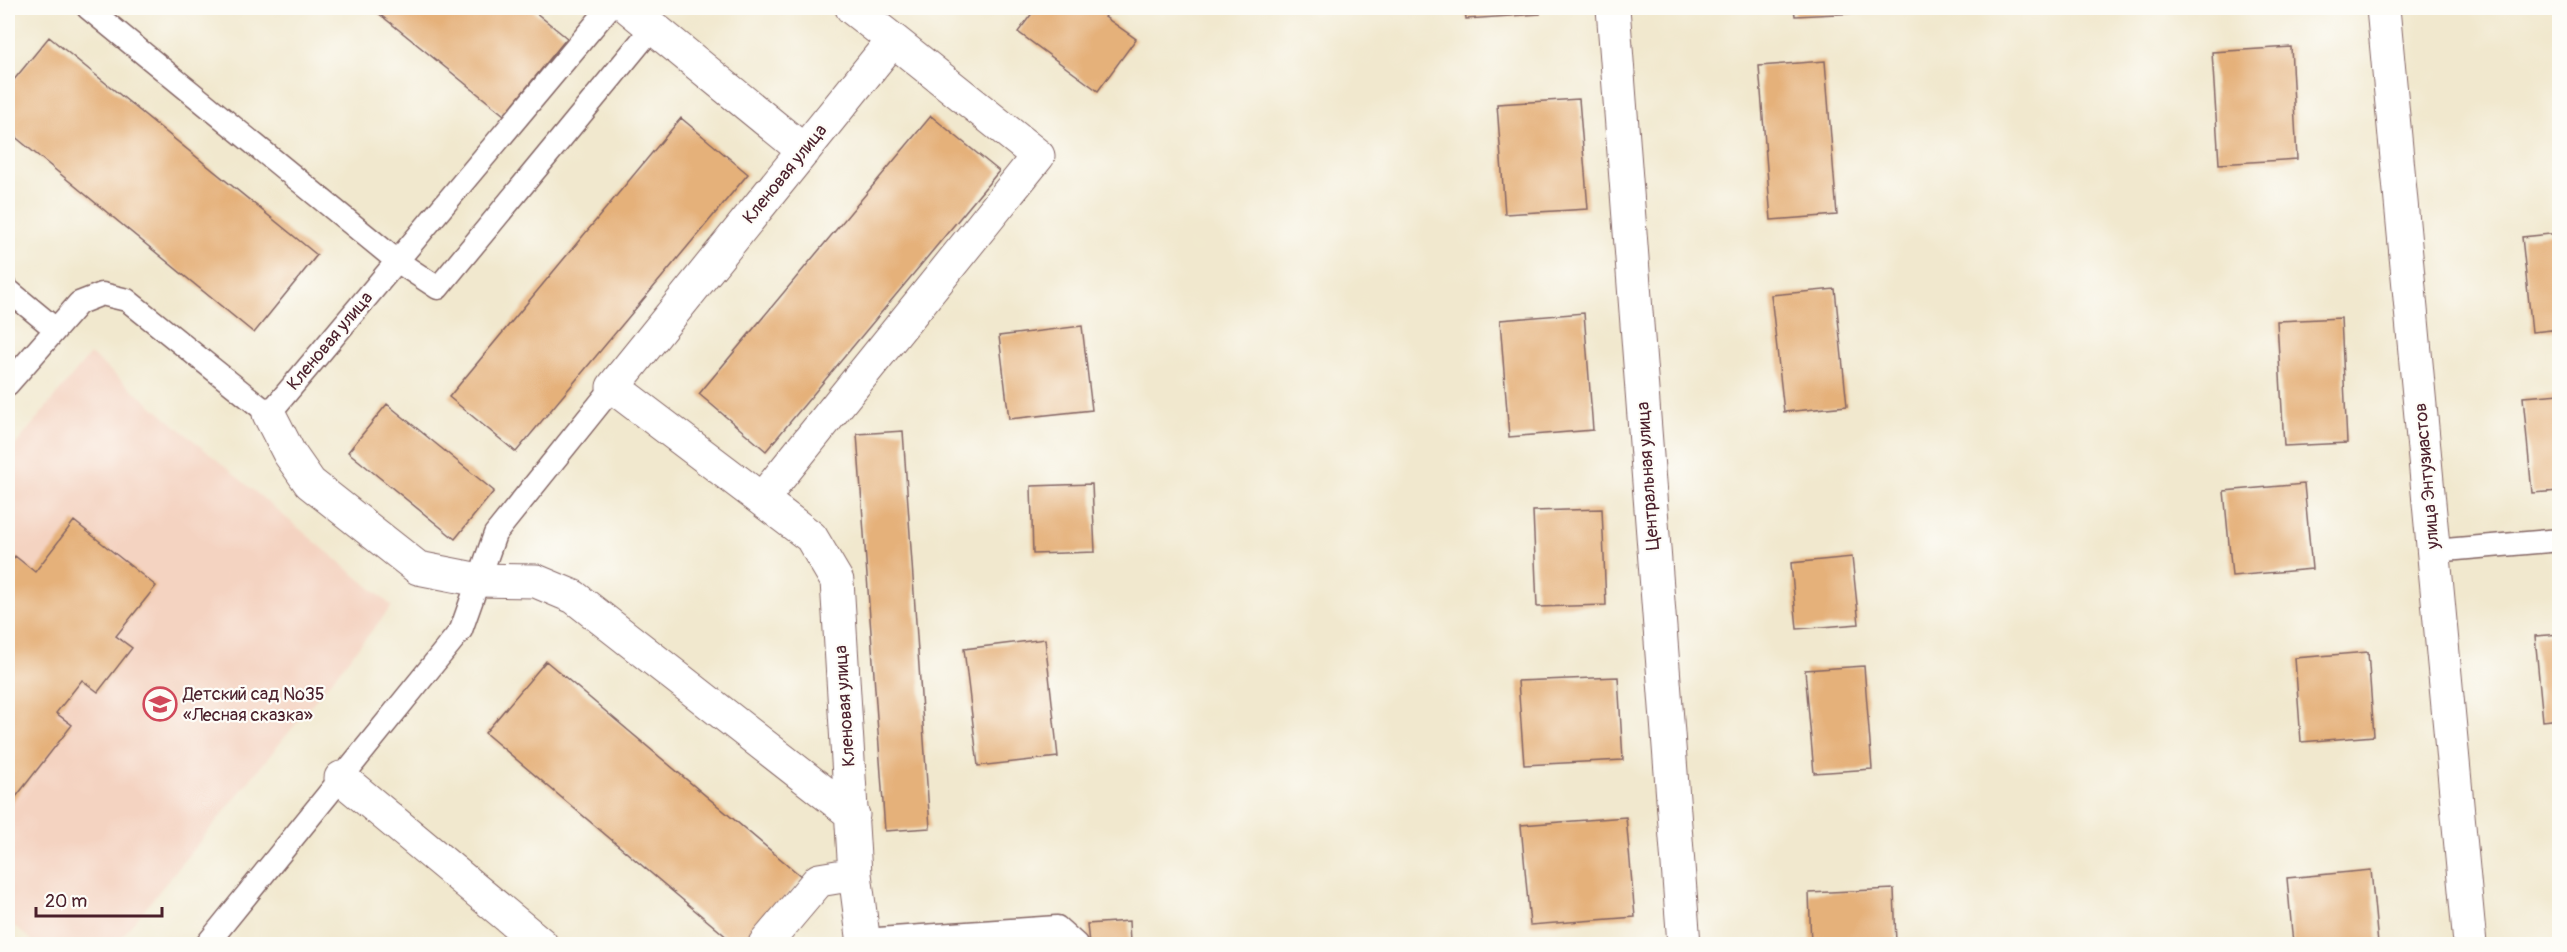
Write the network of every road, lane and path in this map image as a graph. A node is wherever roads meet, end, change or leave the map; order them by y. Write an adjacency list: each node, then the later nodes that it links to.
1 (88, 8): 9 (lane)
2 (609, 8): 9 (lane, Кленовая улица)
3 (852, 8): 7 (street)
4 (1613, 8): 27 (street, Центральная улица)
5 (2383, 8): 17 (street, улица Энтузиастов)
6 (641, 17): 8 (street); 9 (lane)
7 (893, 40): 8 (street, Кленовая улица); 15 (street)
8 (804, 151): 13 (street, Кленовая улица)
9 (397, 261): 14 (lane, Кленовая улица)
10 (8, 290): 11 (lane)
11 (54, 328): 12 (lane); 14 (lane)
12 (8, 384)
13 (613, 387): 15 (street, Кленовая улица); 18 (lane)
14 (269, 414): 18 (street)
15 (762, 499): 20 (street, Кленовая улица)
16 (2559, 540): 17 (lane)
17 (2434, 551): 28 (street, улица Энтузиастов)
18 (478, 580): 19 (lane); 20 (street)
19 (342, 778): 23 (lane); 24 (street)
20 (853, 815): 21 (street, Кленовая улица)
21 (855, 874): 22 (street, Кленовая улица); 25 (street)
22 (863, 942): 26 (lane)
23 (207, 945)
24 (541, 945)
25 (765, 945)
26 (1076, 945)
27 (1684, 945)
28 (2470, 945)

